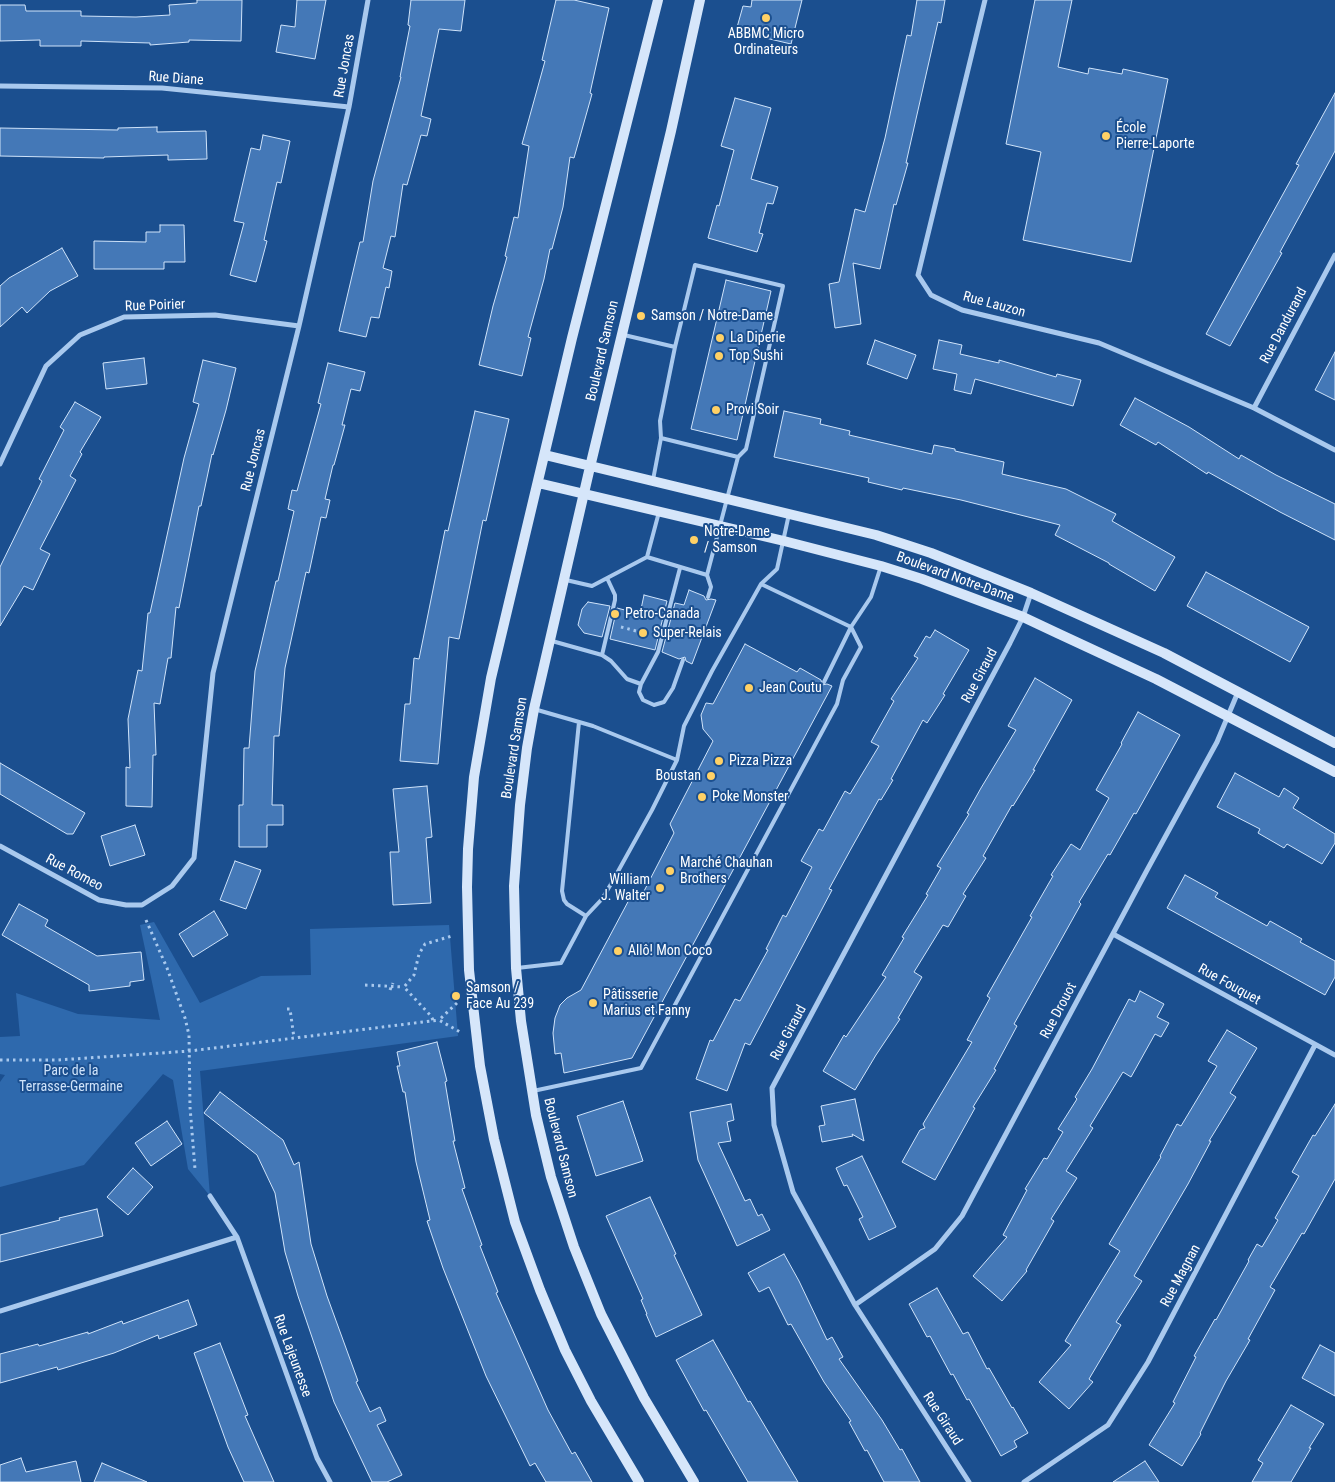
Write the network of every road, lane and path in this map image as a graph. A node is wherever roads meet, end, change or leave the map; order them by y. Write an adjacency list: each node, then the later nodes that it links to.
1 (368, 0): 6 (street, Rue Joncas)
2 (658, 0): 14 (street)
3 (700, 0): 9 (street, Boulevard Samson)
4 (985, 0): 11 (street, Rue Lauzon)
5 (0, 86): 6 (street, Rue Diane)
6 (349, 107): 8 (street, Rue Joncas)
7 (1335, 255): 11 (street, Rue Dandurand)
8 (298, 326): 16 (street, Rue Poirier); 52 (street, Rue Joncas)
9 (621, 334): 10 (lane); 17 (street, Boulevard Samson)
10 (675, 347): 12 (lane); 15 (lane)
11 (1254, 408): 13 (street, Rue Lauzon)
12 (661, 438): 15 (lane); 18 (lane)
13 (1335, 450)
14 (545, 455): 17 (street, Boulevard Notre-Dame); 19 (street)
15 (738, 457): 21 (lane)
16 (0, 464)
17 (590, 467): 18 (street, Boulevard Notre-Dame); 20 (street, Boulevard Samson)
18 (652, 482): 21 (street, Boulevard Notre-Dame)
19 (538, 483): 20 (street, Boulevard Notre-Dame); 77 (street)
20 (584, 494): 22 (street, Boulevard Notre-Dame); 31 (street, Boulevard Samson)
21 (728, 500): 23 (street, Boulevard Notre-Dame); 24 (lane)
22 (659, 512): 24 (street, Boulevard Notre-Dame); 26 (lane)
23 (789, 514): 25 (lane); 33 (street, Boulevard Notre-Dame)
24 (721, 526): 25 (street, Boulevard Notre-Dame); 29 (lane)
25 (784, 540): 27 (street, Boulevard Notre-Dame); 32 (lane)
26 (647, 557): 28 (lane); 30 (lane)
27 (881, 566): 35 (street, Boulevard Notre-Dame); 37 (lane)
28 (680, 568): 29 (lane); 43 (lane)
29 (707, 574): 34 (lane)
30 (607, 578): 31 (lane); 36 (lane)
31 (564, 579): 39 (street, Boulevard Samson)
32 (761, 584): 37 (lane); 49 (lane)
33 (1031, 593): 35 (street, Rue Giraud); 44 (street, Boulevard Notre-Dame)
34 (708, 597)
35 (1023, 617): 46 (street, Boulevard Notre-Dame); 74 (street, Rue Giraud)
36 (609, 624): 38 (path); 40 (lane)
37 (851, 627): 42 (lane); 70 (lane)
38 (640, 632)
39 (550, 640): 40 (lane); 45 (street, Boulevard Samson)
40 (602, 655): 43 (lane)
41 (683, 660): 43 (lane)
42 (824, 682)
43 (640, 684)
44 (1238, 692): 46 (street, Rue Drouot); 48 (street, Boulevard Notre-Dame)
45 (534, 709): 47 (lane); 57 (street, Boulevard Samson)
46 (1228, 716): 50 (street, Boulevard Notre-Dame); 55 (street, Rue Drouot)
47 (579, 722): 49 (lane); 53 (lane)
48 (1335, 742)
49 (677, 760): 53 (lane)
50 (1335, 772)
51 (0, 846): 52 (street, Rue Romeo)
52 (142, 905)
53 (586, 916): 57 (lane)
54 (146, 920): 67 (path)
55 (1113, 934): 66 (street, Rue Fouquet); 74 (street, Rue Drouot)
56 (452, 936): 59 (path)
57 (516, 968): 70 (street, Boulevard Samson)
58 (365, 985): 59 (path)
59 (404, 987): 62 (path)
60 (457, 1003): 63 (path)
61 (287, 1009): 65 (path)
62 (433, 1020): 63 (path); 65 (path)
63 (439, 1020): 64 (path)
64 (460, 1032)
65 (294, 1038): 67 (path)
66 (1315, 1045): 68 (street, Rue Fouquet); 80 (street, Rue Magnan)
67 (190, 1051): 69 (path); 71 (path)
68 (1335, 1055)
69 (0, 1060)
70 (532, 1091): 78 (street, Boulevard Samson)
71 (195, 1169)
72 (210, 1196): 73 (street, Rue Lajeunesse)
73 (237, 1237): 75 (street); 76 (street, Rue Lajeunesse)
74 (856, 1305): 79 (street, Rue Giraud)
75 (0, 1311)
76 (330, 1482)
77 (638, 1482)
78 (694, 1482)
79 (968, 1482)
80 (1024, 1482)

